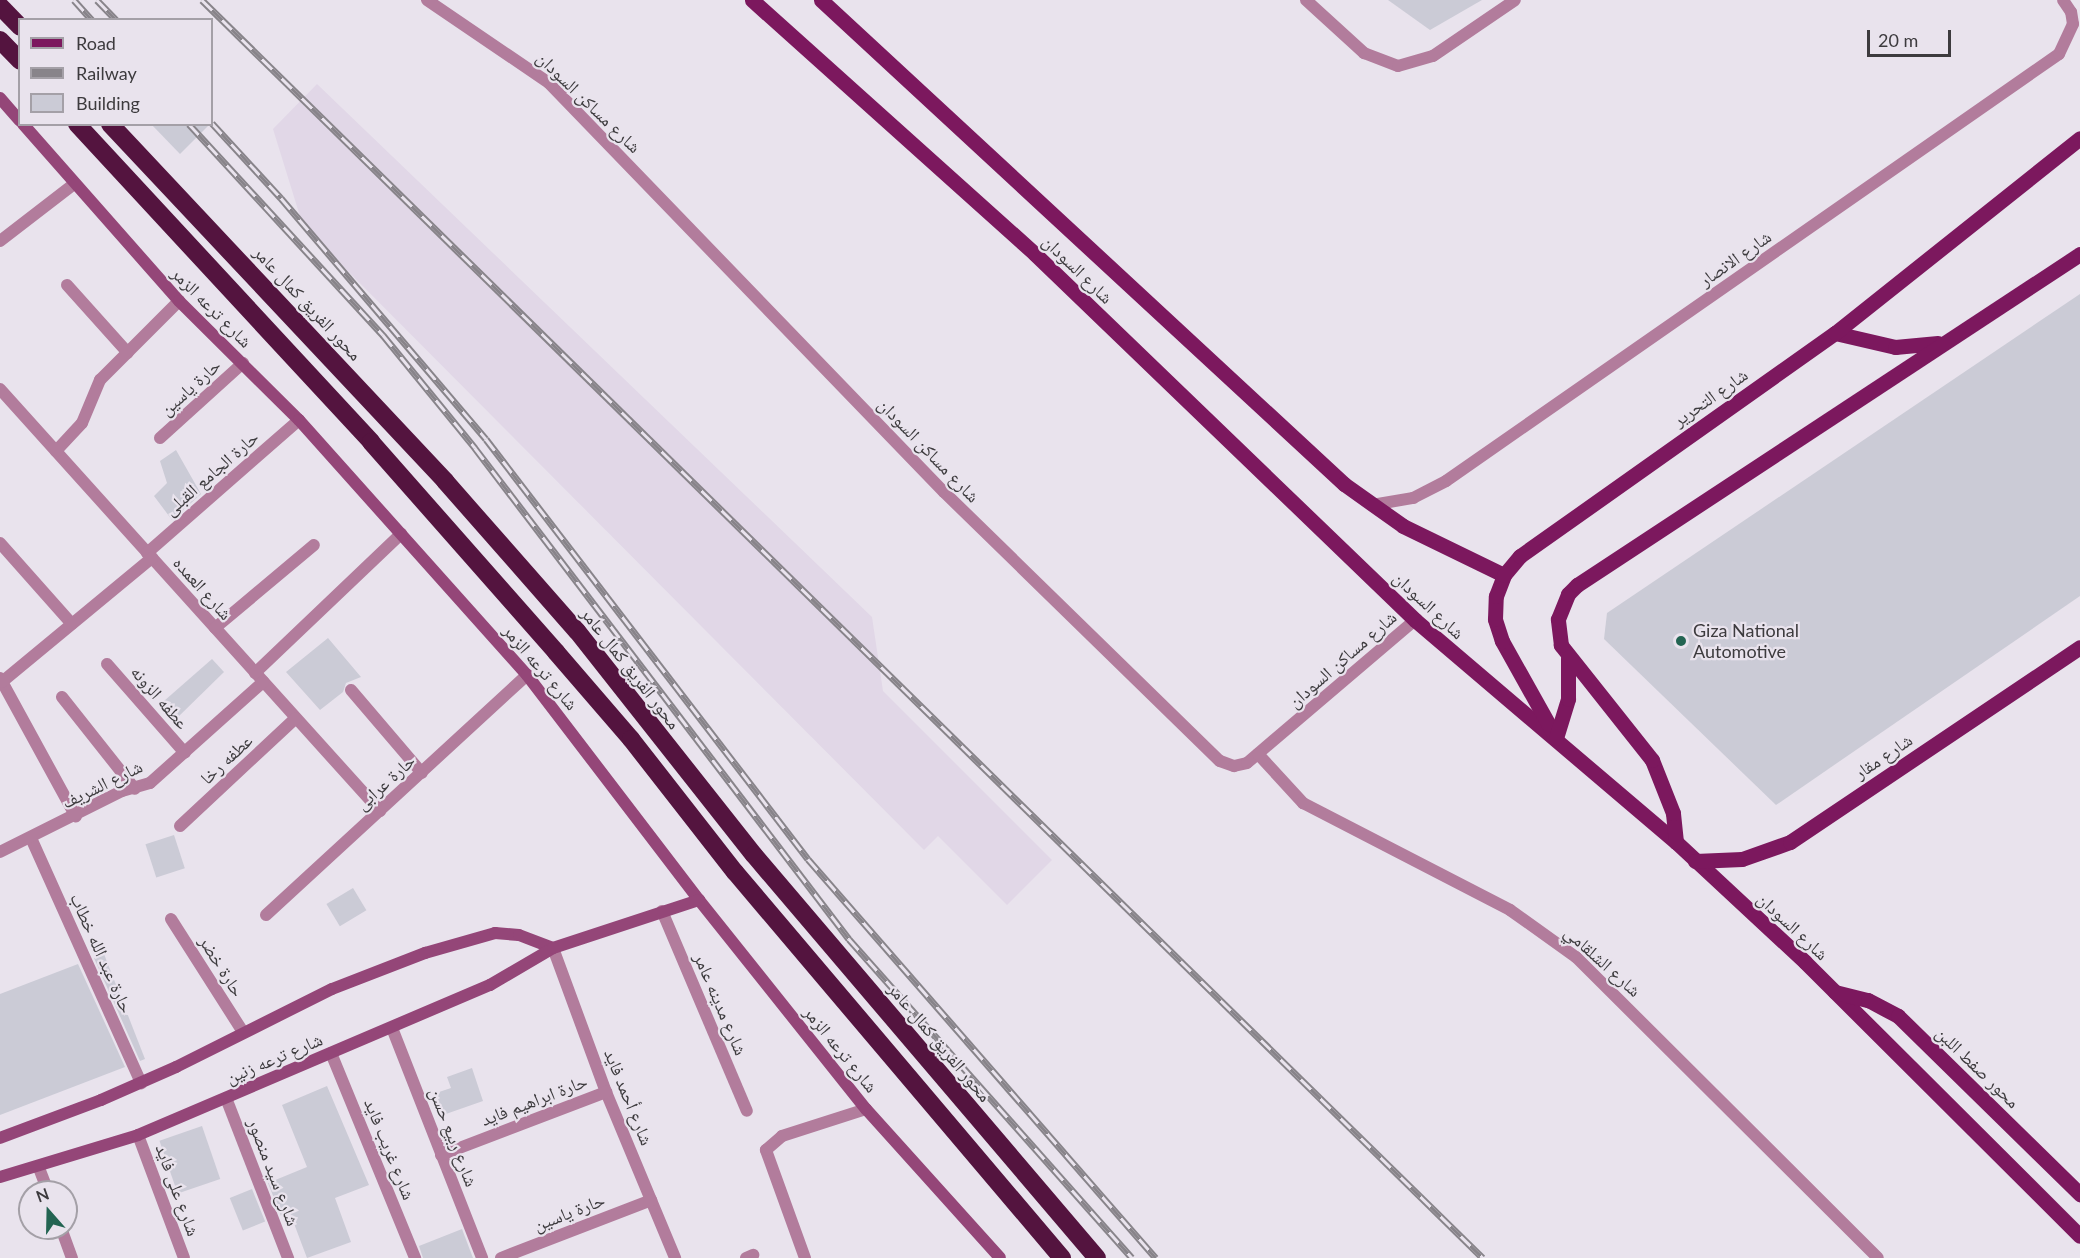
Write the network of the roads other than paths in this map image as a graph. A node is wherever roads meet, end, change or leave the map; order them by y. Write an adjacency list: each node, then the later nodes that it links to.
1 (427, 0): 50 (street, شارع مساكن السودان)
2 (752, 0): 36 (main road, شارع السودان)
3 (821, 0): 30 (main road, شارع السودان)
4 (1306, 0): 5 (street)
5 (1515, 0)
6 (2063, 0): 30 (street, شارع الانصار)
7 (0, 6): 8 (highway)
8 (18, 25)
9 (0, 40): 10 (highway)
10 (18, 59)
11 (0, 98): 12 (main road)
12 (18, 119)
13 (25, 126): 17 (main road, شارع ترعه الزمر)
14 (79, 126): 93 (highway)
15 (112, 126): 94 (highway, محور الفريق كمال عامر)
16 (2080, 138): 22 (main road, شارع التحرير)
17 (74, 184): 18 (street); 21 (main road, شارع ترعه الزمر)
18 (0, 241)
19 (2080, 254): 23 (main road)
20 (67, 285): 24 (street)
21 (179, 301): 24 (street); 25 (main road, شارع ترعه الزمر)
22 (1835, 333): 23 (main road); 35 (main road, شارع التحرير)
23 (1944, 343): 40 (main road)
24 (128, 353): 29 (street)
25 (243, 363): 27 (main road, شارع ترعه الزمر); 28 (street, حارة ياسين)
26 (0, 389): 29 (street, شارع العمده)
27 (299, 420): 31 (main road, شارع ترعه الزمر); 34 (street, حارة الجامع القبلى)
28 (160, 438)
29 (56, 451): 34 (street, شارع العمده)
30 (1372, 505): 35 (main road, شارع السودان)
31 (401, 534): 42 (main road, شارع ترعه الزمر); 43 (street, شارع الشريف)
32 (0, 543): 37 (street)
33 (314, 545): 38 (street)
34 (149, 555): 37 (street, حارة الجامع القبلى); 38 (street, شارع العمده)
35 (1504, 575): 48 (main road, شارع التحرير)
36 (1415, 620): 48 (main road, شارع السودان); 50 (street, شارع مساكن السودان)
37 (72, 624): 44 (street, حارة الجامع القبلى)
38 (215, 628): 43 (street, شارع العمده)
39 (2080, 647): 59 (main road, شارع مقار)
40 (1568, 658): 48 (main road); 57 (main road)
41 (107, 664): 49 (street, عطفه الزونه)
42 (527, 675): 51 (street, حارة عرابى); 60 (main road, شارع ترعه الزمر)
43 (259, 678): 47 (street, شارع العمده); 49 (street, شارع الشريف)
44 (1, 680): 54 (street)
45 (351, 690): 51 (street)
46 (62, 697): 52 (street)
47 (296, 718): 53 (street, شارع العمده); 55 (street, عطفه رخا)
48 (1556, 738): 57 (main road, شارع السودان)
49 (185, 753): 52 (street, شارع الشريف)
50 (1258, 754): 95 (street, شارع الشلقامي)
51 (422, 773): 53 (street, حارة عرابى)
52 (135, 789): 54 (street, شارع الشريف)
53 (380, 811): 62 (street, حارة عرابى)
54 (76, 817): 56 (street, شارع الشريف)
55 (180, 826)
56 (31, 837): 58 (street, شارع الشريف); 69 (street, حارة عبد الله خطاب)
57 (1676, 842): 59 (main road, شارع السودان)
58 (0, 852)
59 (1695, 861): 65 (main road, شارع السودان)
60 (699, 900): 61 (main road, شارع ترعه زنين); 72 (main road, شارع ترعه الزمر)
61 (662, 911): 64 (main road, شارع ترعه زنين); 73 (street, شارع مدينه عامر)
62 (266, 915)
63 (171, 919): 67 (street, حارة خضر)
64 (553, 948): 66 (main road, شارع ترعه زنين); 67 (main road, شارع ترعه زنين); 70 (street, شارع أحمد فايد)
65 (1835, 992): 80 (main road, محور صفط اللبن); 82 (main road, شارع السودان)
66 (392, 1028): 68 (main road, شارع ترعه زنين); 76 (street, شارع ربيع حسن)
67 (243, 1032): 69 (main road, شارع ترعه زنين)
68 (331, 1053): 71 (main road, شارع ترعه زنين); 87 (street, شارع غريب فايد)
69 (141, 1083): 75 (main road, شارع ترعه زنين)
70 (606, 1092): 76 (street, حارة ابراهيم فايد); 81 (street, شارع أحمد فايد)
71 (226, 1098): 74 (main road, شارع ترعه زنين); 86 (street, شارع سيد منصور)
72 (866, 1109): 91 (street); 92 (main road, شارع ترعه الزمر)
73 (747, 1111)
74 (138, 1135): 77 (main road, شارع ترعه زنين); 85 (street, شارع على فايد)
75 (0, 1138)
76 (441, 1155): 88 (street, شارع ربيع حسن)
77 (39, 1168): 78 (main road, شارع ترعه زنين); 79 (street)
78 (0, 1177)
79 (44, 1180)
80 (2080, 1194)
81 (651, 1200): 89 (street, حارة ياسين); 90 (street, شارع أحمد فايد)
82 (2080, 1236)
83 (65, 1240): 84 (street)
84 (72, 1258)
85 (183, 1258)
86 (288, 1258)
87 (415, 1258)
88 (482, 1258)
89 (501, 1258)
90 (675, 1258)
91 (806, 1258)
92 (1000, 1258)
93 (1062, 1258)
94 (1097, 1258)
95 (1878, 1258)

